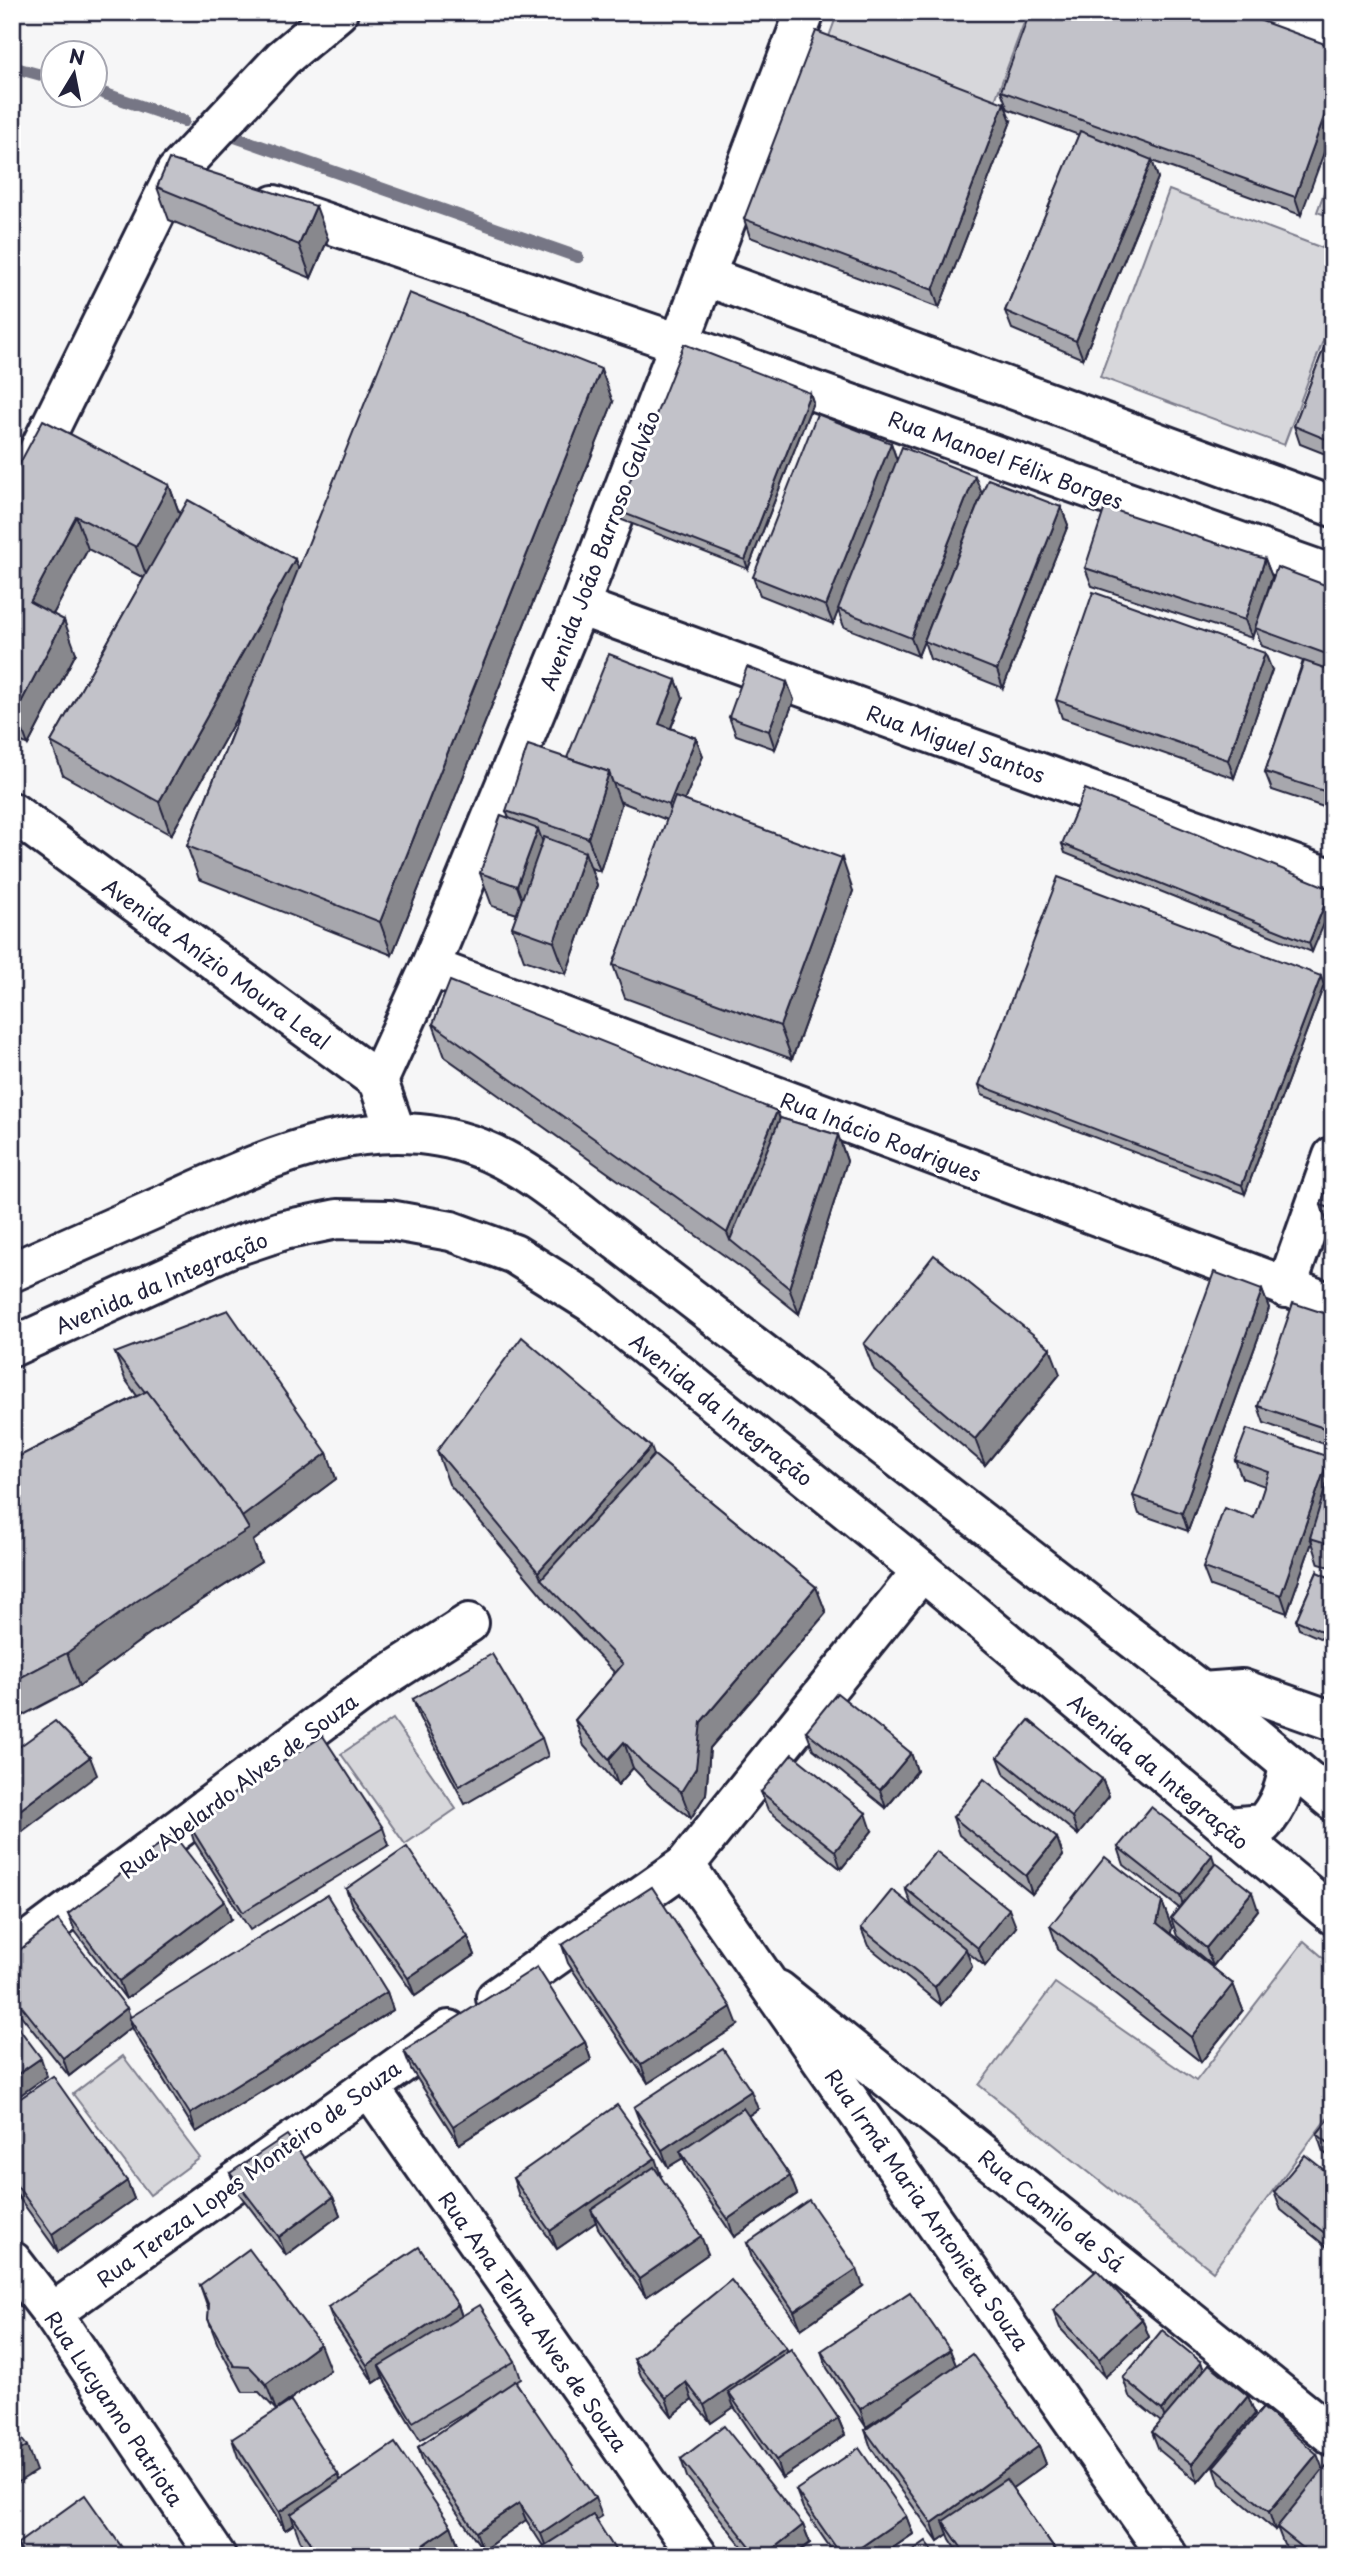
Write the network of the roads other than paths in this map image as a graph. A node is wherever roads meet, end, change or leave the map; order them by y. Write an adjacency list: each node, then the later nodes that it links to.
1 (338, 12): 5 (street)
2 (805, 12): 6 (street, Avenida João Barroso Galvão)
3 (1254, 12): 4 (street)
4 (1333, 40)
5 (176, 172): 7 (street, Rua Manoel Félix Borges); 8 (street)
6 (705, 276): 7 (street, Avenida João Barroso Galvão); 9 (street)
7 (679, 343): 10 (street, Rua Manoel Félix Borges); 11 (street, Avenida João Barroso Galvão)
8 (12, 505)
9 (1333, 507)
10 (1333, 575)
11 (579, 607): 13 (street, Rua Miguel Santos); 14 (street, Avenida João Barroso Galvão)
12 (12, 812): 15 (street, Avenida Anízio Moura Leal)
13 (1333, 879)
14 (430, 967): 15 (street, Avenida João Barroso Galvão); 19 (street, Rua Inácio Rodrigues)
15 (378, 1081): 16 (street)
16 (396, 1133): 18 (street); 24 (street)
17 (1333, 1156): 19 (street)
18 (12, 1272)
19 (1286, 1288): 20 (street, Rua Inácio Rodrigues)
20 (1333, 1304)
21 (12, 1347): 22 (street, Avenida da Integração)
22 (922, 1571): 28 (street, Avenida da Integração); 29 (street, Rua Tereza Lopes Monteiro de Souza)
23 (469, 1623): 31 (street, Rua Abelardo Alves de Souza)
24 (1202, 1692): 25 (street); 26 (street)
25 (1333, 1721)
26 (1289, 1765): 27 (street); 28 (street)
27 (1333, 1801)
28 (1227, 1827): 30 (street, Avenida da Integração)
29 (685, 1865): 32 (street, Rua Irmã Maria Antonieta Souza); 33 (street, Rua Tereza Lopes Monteiro de Souza)
30 (1332, 1904)
31 (12, 1953)
32 (771, 1984): 36 (street, Rua Camilo de Sá); 39 (street, Rua Irmã Maria Antonieta Souza)
33 (369, 2087): 35 (street, Rua Tereza Lopes Monteiro de Souza); 38 (street, Rua Ana Telma Alves de Souza)
34 (12, 2261): 35 (street, Rua Lucyanno Patriota)
35 (52, 2314): 37 (street, Rua Lucyanno Patriota)
36 (1333, 2436)
37 (216, 2556)
38 (698, 2556)
39 (1168, 2556)

